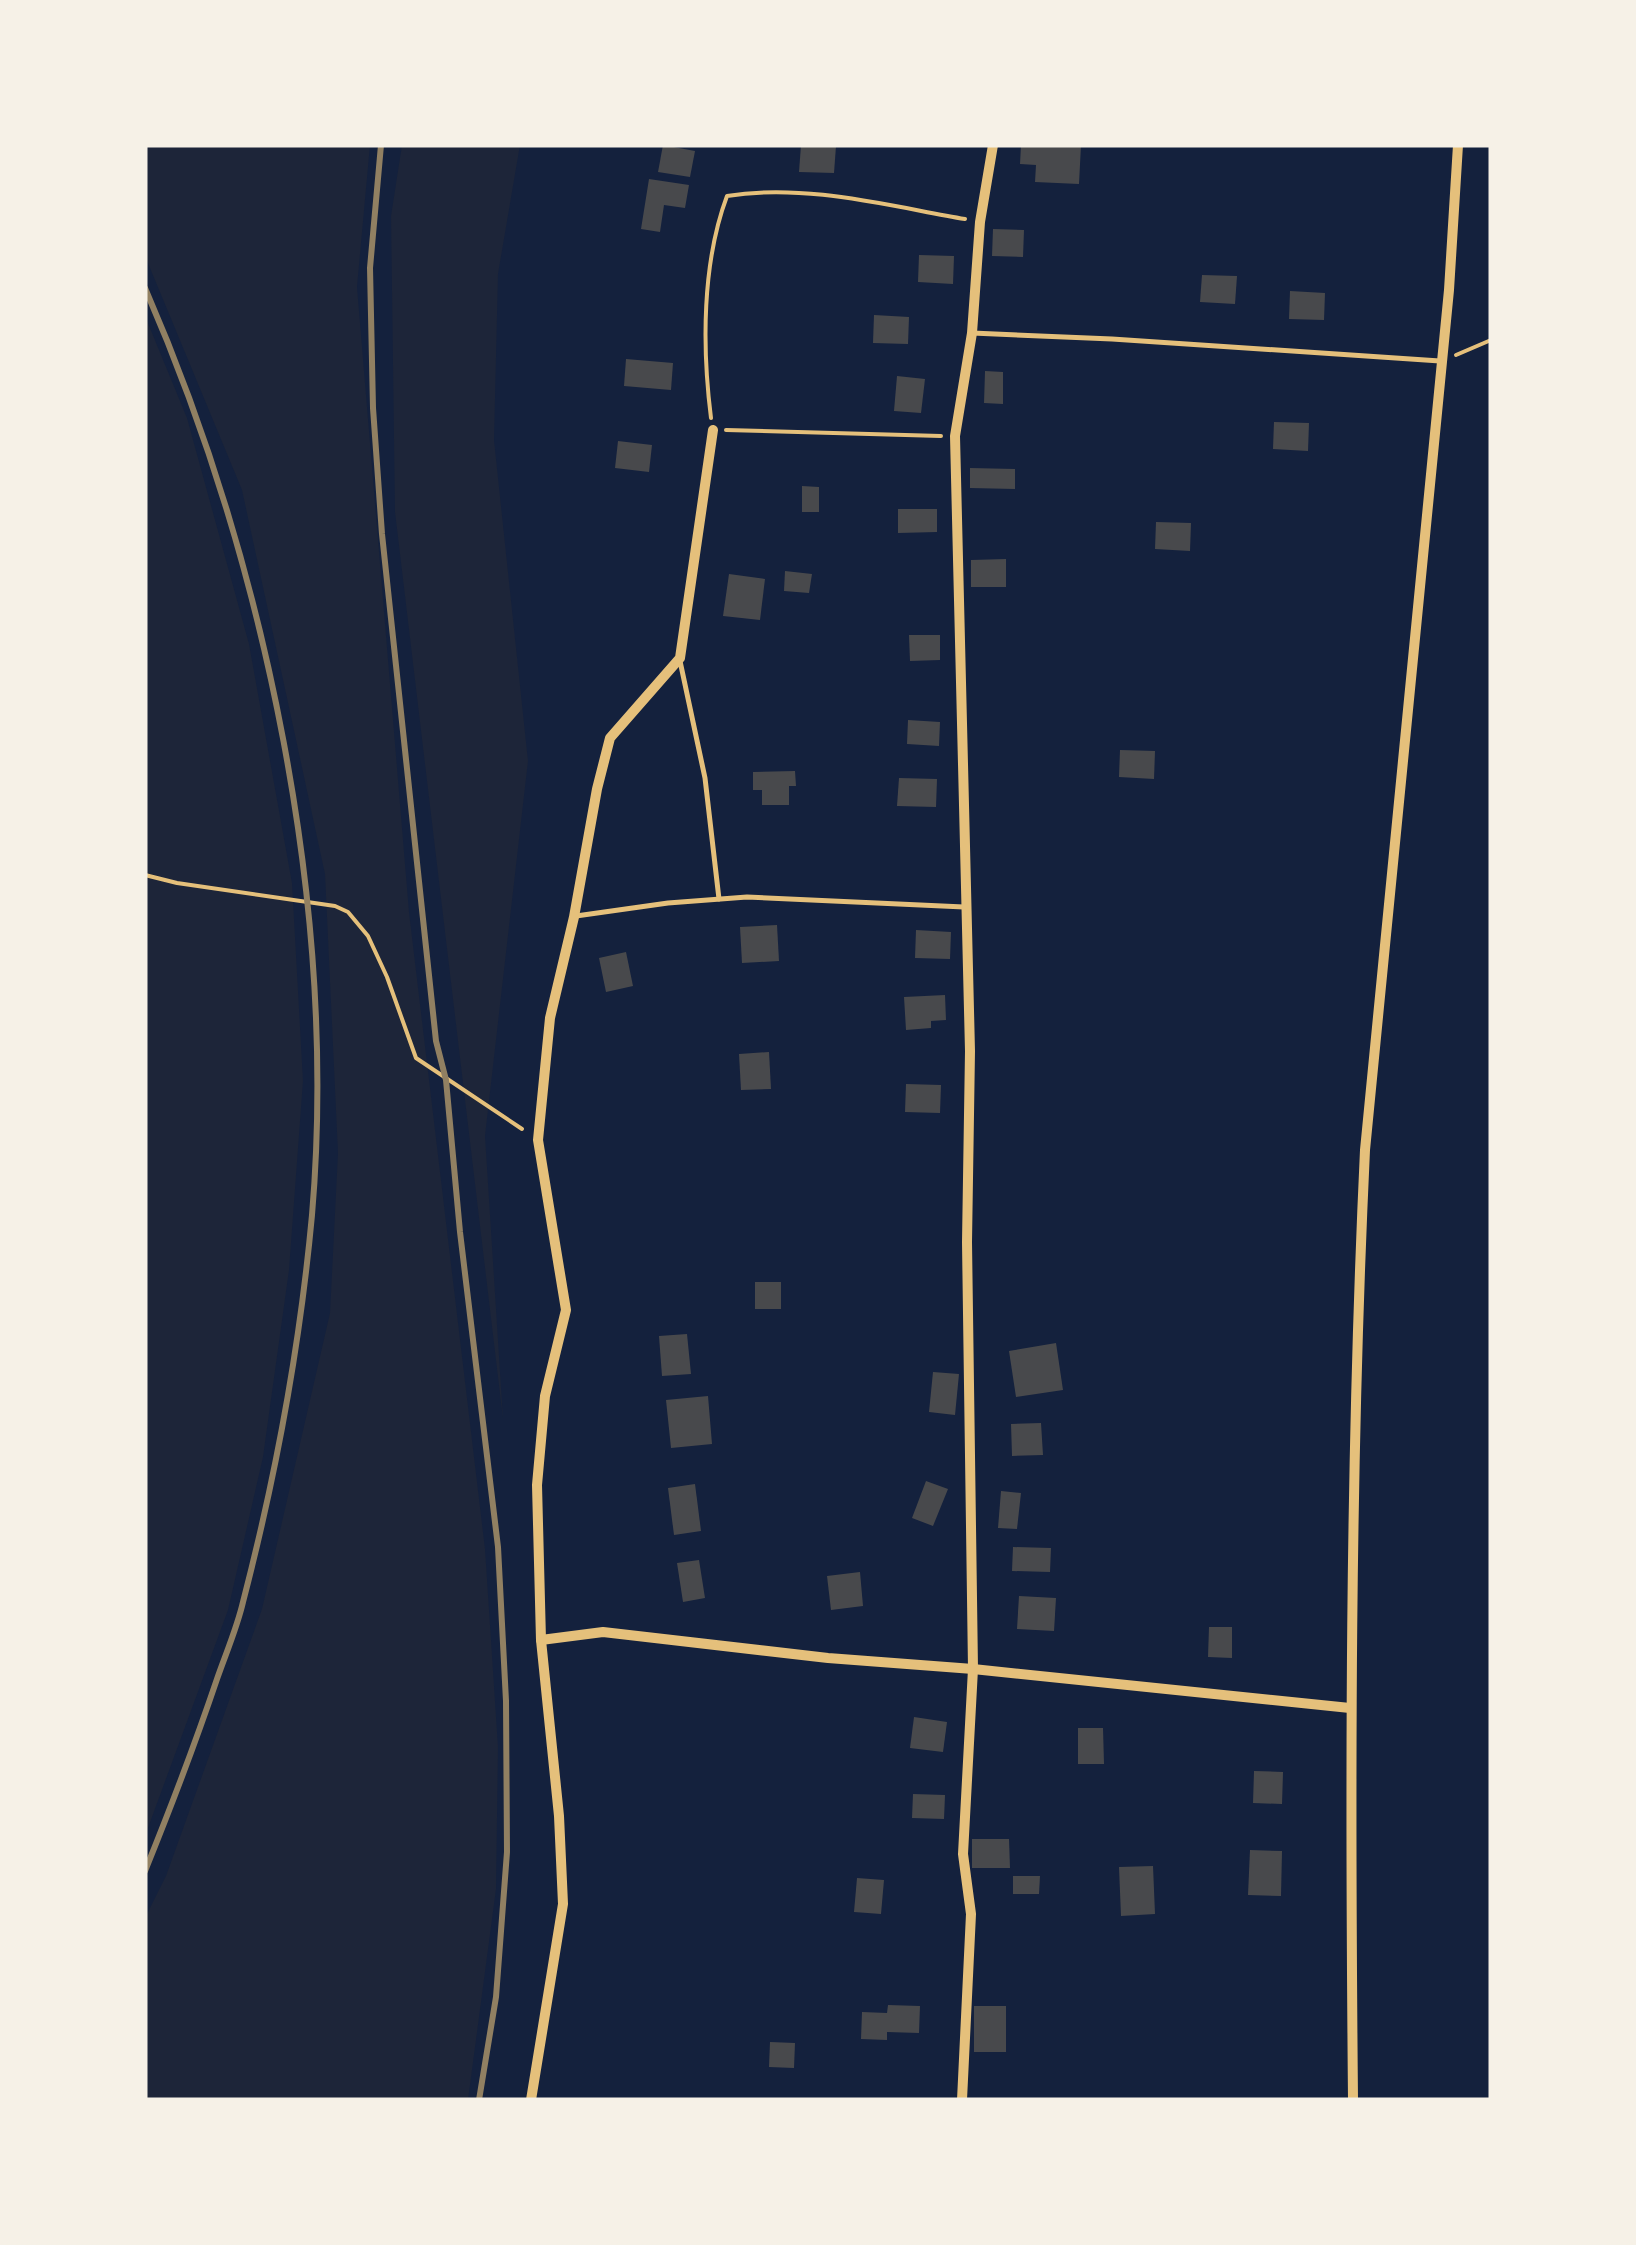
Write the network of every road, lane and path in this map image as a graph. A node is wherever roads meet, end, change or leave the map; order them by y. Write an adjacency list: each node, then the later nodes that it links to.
1 (993, 145): 3 (street)
2 (1458, 145): 6 (street)
3 (980, 222): 4 (street); 7 (path)
4 (972, 333): 6 (lane); 8 (street)
5 (1491, 340): 6 (path)
6 (1442, 361): 17 (street)
7 (713, 430): 8 (path); 9 (street)
8 (956, 436): 12 (street)
9 (680, 658): 11 (lane); 13 (street)
10 (145, 876): 14 (path)
11 (719, 899): 12 (lane); 13 (lane)
12 (967, 907): 16 (street)
13 (574, 916): 14 (street)
14 (538, 1140): 15 (street)
15 (541, 1640): 16 (street); 18 (street)
16 (972, 1669): 17 (street); 19 (street)
17 (1350, 1708): 20 (street)
18 (530, 2100)
19 (962, 2100)
20 (1353, 2100)

